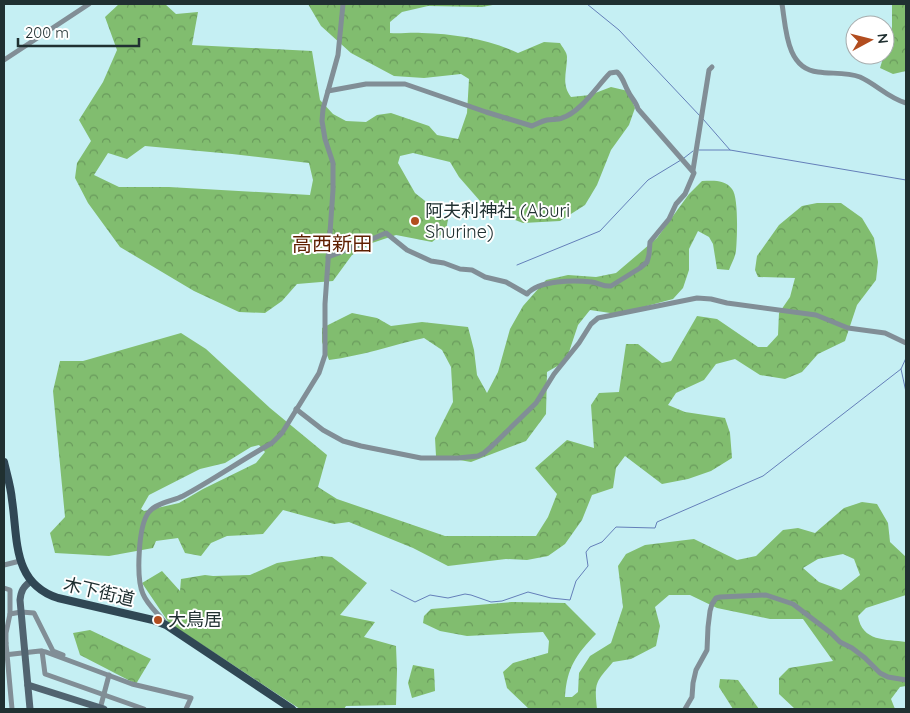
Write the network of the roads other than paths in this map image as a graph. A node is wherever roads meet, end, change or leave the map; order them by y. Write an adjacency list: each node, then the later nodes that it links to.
1 (89, 4): 4 (street)
2 (343, 4): 6 (street)
3 (782, 4): 7 (street)
4 (4, 60)
5 (712, 67): 8 (street)
6 (328, 91): 8 (street); 9 (street)
7 (906, 103)
8 (693, 170): 9 (street)
9 (328, 257): 11 (street)
10 (906, 343): 11 (street)
11 (296, 409): 19 (street)
12 (4, 462): 13 (main road, 木下街道)
13 (20, 561): 14 (street); 15 (main road, 木下街道)
14 (4, 564)
15 (31, 582): 17 (street); 19 (main road, 木下街道)
16 (4, 588): 18 (street)
17 (21, 612): 18 (street); 22 (street); 26 (street)
18 (10, 614): 20 (street)
19 (166, 625): 29 (main road, 木下街道)
20 (5, 642): 23 (street)
21 (42, 651): 22 (street); 24 (street); 28 (street)
22 (24, 653): 23 (street); 27 (street)
23 (5, 655): 30 (street)
24 (109, 676): 26 (street); 28 (street)
25 (906, 680): 35 (street)
26 (127, 682): 34 (street)
27 (28, 685): 31 (street); 32 (street)
28 (104, 695): 32 (street); 33 (street)
29 (289, 708)
30 (12, 709)
31 (30, 709)
32 (102, 709)
33 (144, 709)
34 (186, 709)
35 (685, 709)

